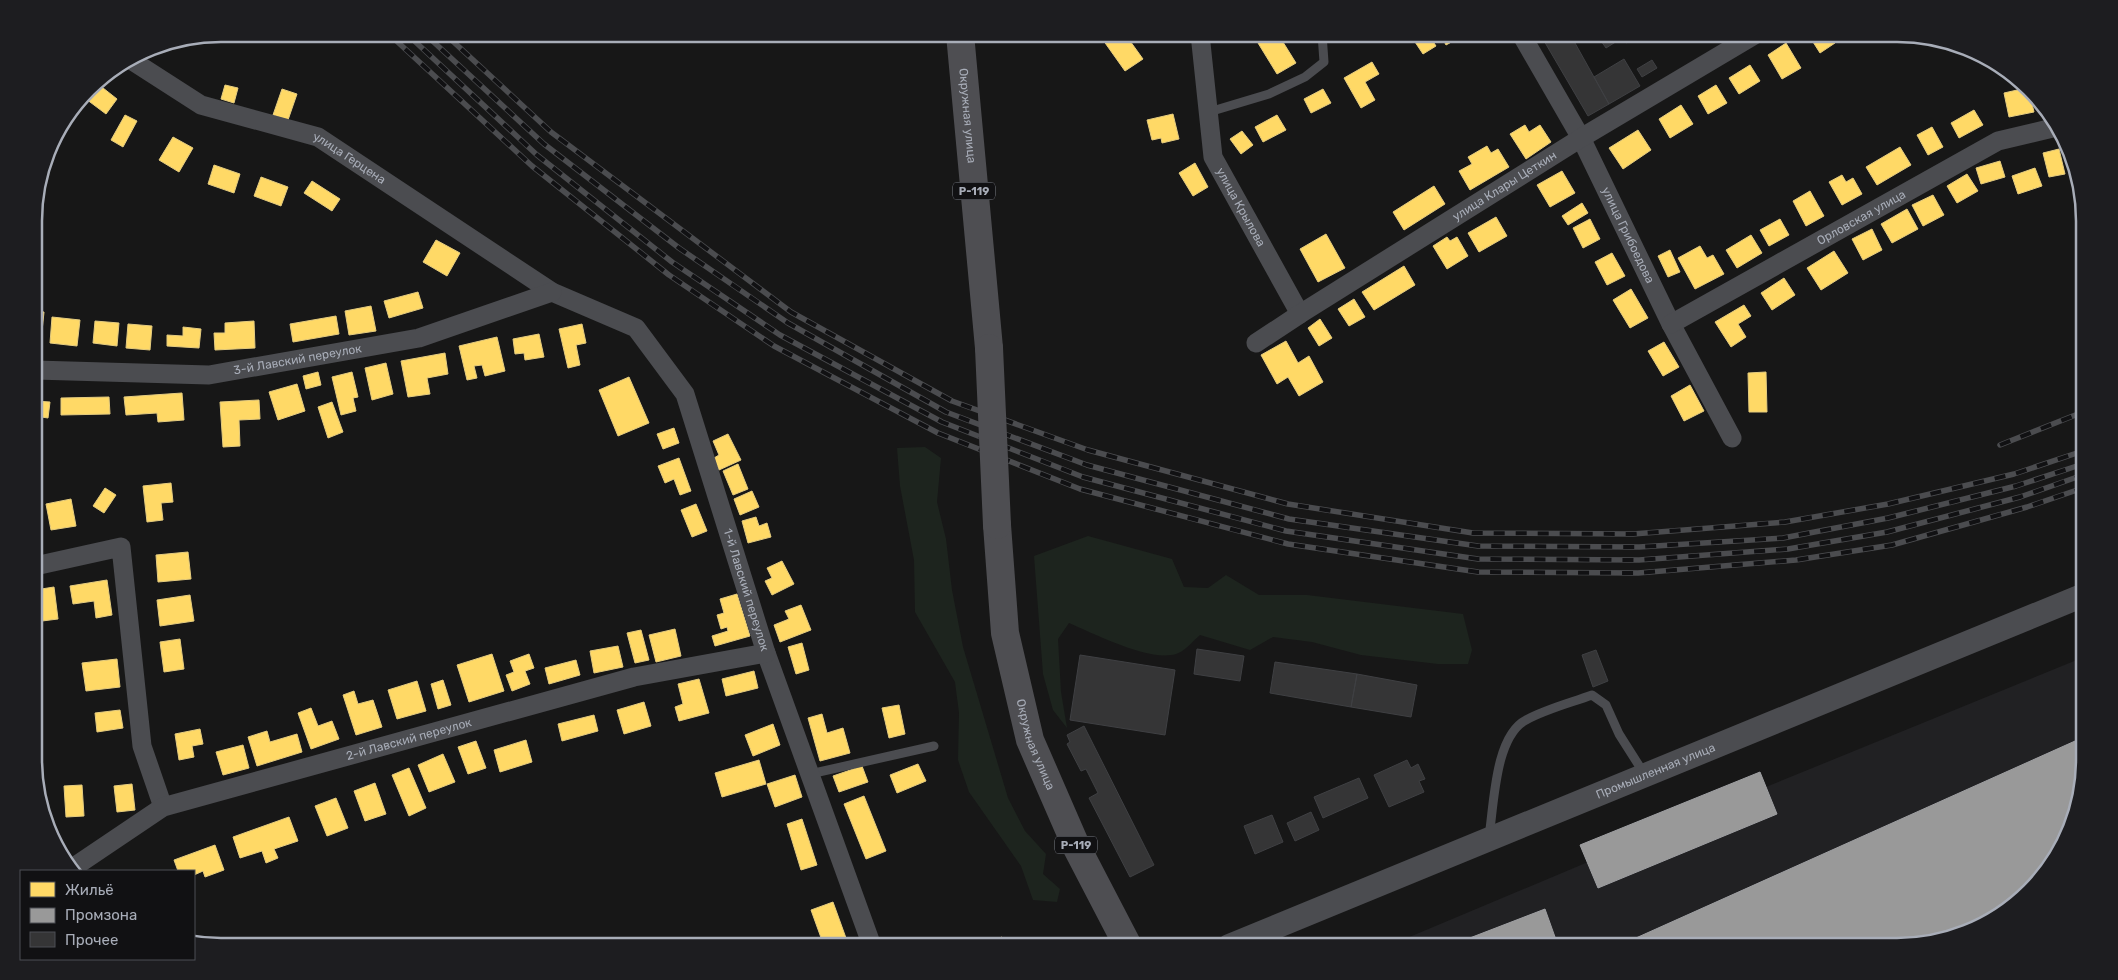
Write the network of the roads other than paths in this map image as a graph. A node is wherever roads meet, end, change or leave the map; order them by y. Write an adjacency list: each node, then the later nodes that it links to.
1 (961, 42): 26 (highway, Окружная улица / Р-119, bridge)
2 (1201, 42): 7 (street, улица Крылова)
3 (1323, 42): 7 (lane)
4 (1526, 42): 9 (street, улица Грибоедова)
5 (1743, 42): 9 (street, улица Клары Цеткин)
6 (137, 64): 10 (street, улица Герцена)
7 (1209, 112): 11 (street, улица Крылова)
8 (2050, 129): 12 (street, Орловская улица)
9 (1581, 138): 11 (street, улица Клары Цеткин); 12 (street, улица Грибоедова)
10 (552, 292): 14 (street, 3-й Лавский переулок); 18 (street, 1-й Лавский переулок)
11 (1300, 314): 13 (street, улица Клары Цеткин)
12 (1671, 324): 15 (street, улица Грибоедова)
13 (1256, 343)
14 (42, 370)
15 (1732, 438)
16 (42, 564): 22 (street)
17 (2076, 598): 21 (street, Промышленная улица)
18 (766, 653): 20 (street, 1-й Лавский переулок); 22 (street, 2-й Лавский переулок)
19 (934, 746): 20 (lane)
20 (810, 774): 25 (street, 1-й Лавский переулок)
21 (1645, 775): 23 (street, Промышленная улица); 23 (lane)
22 (163, 807): 24 (street, 2-й Лавский переулок)
23 (1488, 839): 27 (street, Промышленная улица)
24 (77, 864)
25 (869, 938)
26 (1124, 938)
27 (1248, 938)

